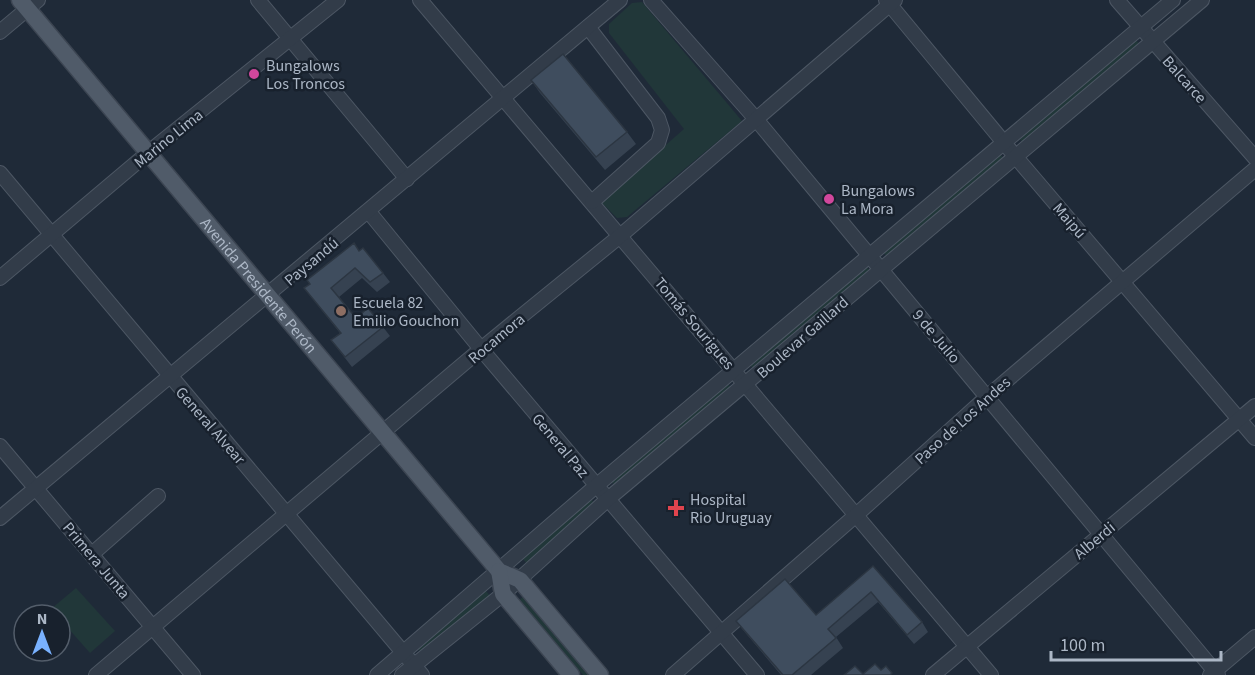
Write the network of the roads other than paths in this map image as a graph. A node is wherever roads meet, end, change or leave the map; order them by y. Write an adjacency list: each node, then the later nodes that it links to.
1 (258, 0): 14 (street)
2 (338, 0): 14 (street, Marino Lima)
3 (420, 0): 16 (street, Tomás Sourigues)
4 (620, 0): 11 (street, Paysandú)
5 (651, 0): 17 (street, 9 de Julio)
6 (1117, 0): 12 (street, Balcarce)
7 (1173, 0): 12 (street, Boulevar Gaillard)
8 (1202, 0): 15 (street, Boulevar Gaillard)
9 (890, 1): 17 (street, Rocamora); 18 (street, Maipú)
10 (28, 3): 13 (street); 19 (main road, Avenida Presidente Perón)
11 (588, 27): 16 (street, Paysandú); 25 (street)
12 (1140, 28): 15 (street, Balcarce); 18 (street, Boulevar Gaillard)
13 (0, 32)
14 (292, 39): 19 (street, Marino Lima); 24 (street)
15 (1153, 42): 20 (street, Boulevar Gaillard); 21 (street, Balcarce)
16 (504, 98): 24 (street, Paysandú); 25 (street, Tomás Sourigues)
17 (755, 118): 28 (street, Rocamora); 29 (street, 9 de Julio)
18 (1005, 143): 20 (street, Maipú); 29 (street, Boulevar Gaillard)
19 (149, 152): 27 (street, Marino Lima); 33 (main road, Avenida Presidente Perón)
20 (1015, 156): 30 (street, Boulevar Gaillard); 32 (street, Maipú)
21 (1255, 158)
22 (1255, 169): 32 (street, Paso de Los Andes)
23 (0, 173): 27 (street, General Alvear)
24 (407, 179): 26 (street, Paysandú)
25 (592, 202): 28 (street, Tomás Sourigues)
26 (369, 212): 33 (street, Paysandú); 34 (street, General Paz)
27 (50, 234): 31 (street, Marino Lima); 36 (street, General Alvear)
28 (620, 236): 34 (street, Rocamora); 35 (street, Tomás Sourigues)
29 (870, 257): 30 (street, 9 de Julio); 35 (street, Boulevar Gaillard)
30 (881, 269): 37 (street, Boulevar Gaillard); 38 (street, 9 de Julio)
31 (0, 278)
32 (1123, 281): 38 (street, Paso de Los Andes); 40 (street, Maipú)
33 (269, 296): 36 (street, Paysandú); 41 (main road, Avenida Presidente Perón)
34 (481, 349): 41 (street, Rocamora); 44 (street, General Paz)
35 (734, 369): 37 (street, Tomás Sourigues); 44 (street, Boulevar Gaillard)
36 (169, 376): 45 (street, Paysandú); 48 (street, General Alvear)
37 (747, 385): 47 (street, Boulevar Gaillard); 49 (street, Tomás Sourigues)
38 (987, 397): 49 (street, Paso de Los Andes); 51 (street, 9 de Julio)
39 (1255, 406): 40 (street, Alberdi)
40 (1239, 419): 42 (street, Maipú); 51 (street, Alberdi)
41 (384, 432): 48 (street, Rocamora); 53 (main road, Avenida Presidente Perón)
42 (1255, 438)
43 (0, 446): 45 (street, Primera Junta)
44 (596, 486): 47 (street, General Paz); 53 (street, Boulevar Gaillard)
45 (35, 487): 50 (street, Paysandú); 52 (street, Primera Junta)
46 (158, 496): 52 (street)
47 (608, 499): 54 (street, Boulevar Gaillard); 57 (street, General Paz)
48 (287, 513): 56 (street, Rocamora); 60 (street, General Alvear)
49 (855, 516): 57 (street, Paso de Los Andes); 59 (street, Tomás Sourigues)
50 (0, 518)
51 (1101, 534): 59 (street, Alberdi); 62 (street, 9 de Julio)
52 (92, 554): 56 (street, Primera Junta)
53 (499, 572): 54 (main road, Avenida Presidente Perón); 55 (main road, Avenida Presidente Perón); 60 (street, Boulevar Gaillard)
54 (520, 580): 55 (street, Boulevar Gaillard); 68 (main road, Avenida Presidente Perón)
55 (503, 594): 61 (street, Boulevar Gaillard); 67 (main road, Avenida Presidente Perón)
56 (153, 626): 63 (street, Rocamora); 64 (street, Primera Junta)
57 (720, 632): 69 (street, Paso de Los Andes); 70 (street, General Paz)
58 (1255, 637): 62 (street)
59 (967, 647): 71 (street, Alberdi); 72 (street, Tomás Sourigues)
60 (403, 654): 61 (street, General Alvear); 65 (street, Boulevar Gaillard)
61 (418, 670): 66 (street, Boulevar Gaillard)
62 (1214, 674)
63 (96, 675)
64 (193, 675)
65 (377, 675)
66 (402, 675)
67 (571, 675)
68 (600, 675)
69 (673, 675)
70 (757, 675)
71 (933, 675)
72 (991, 675)

